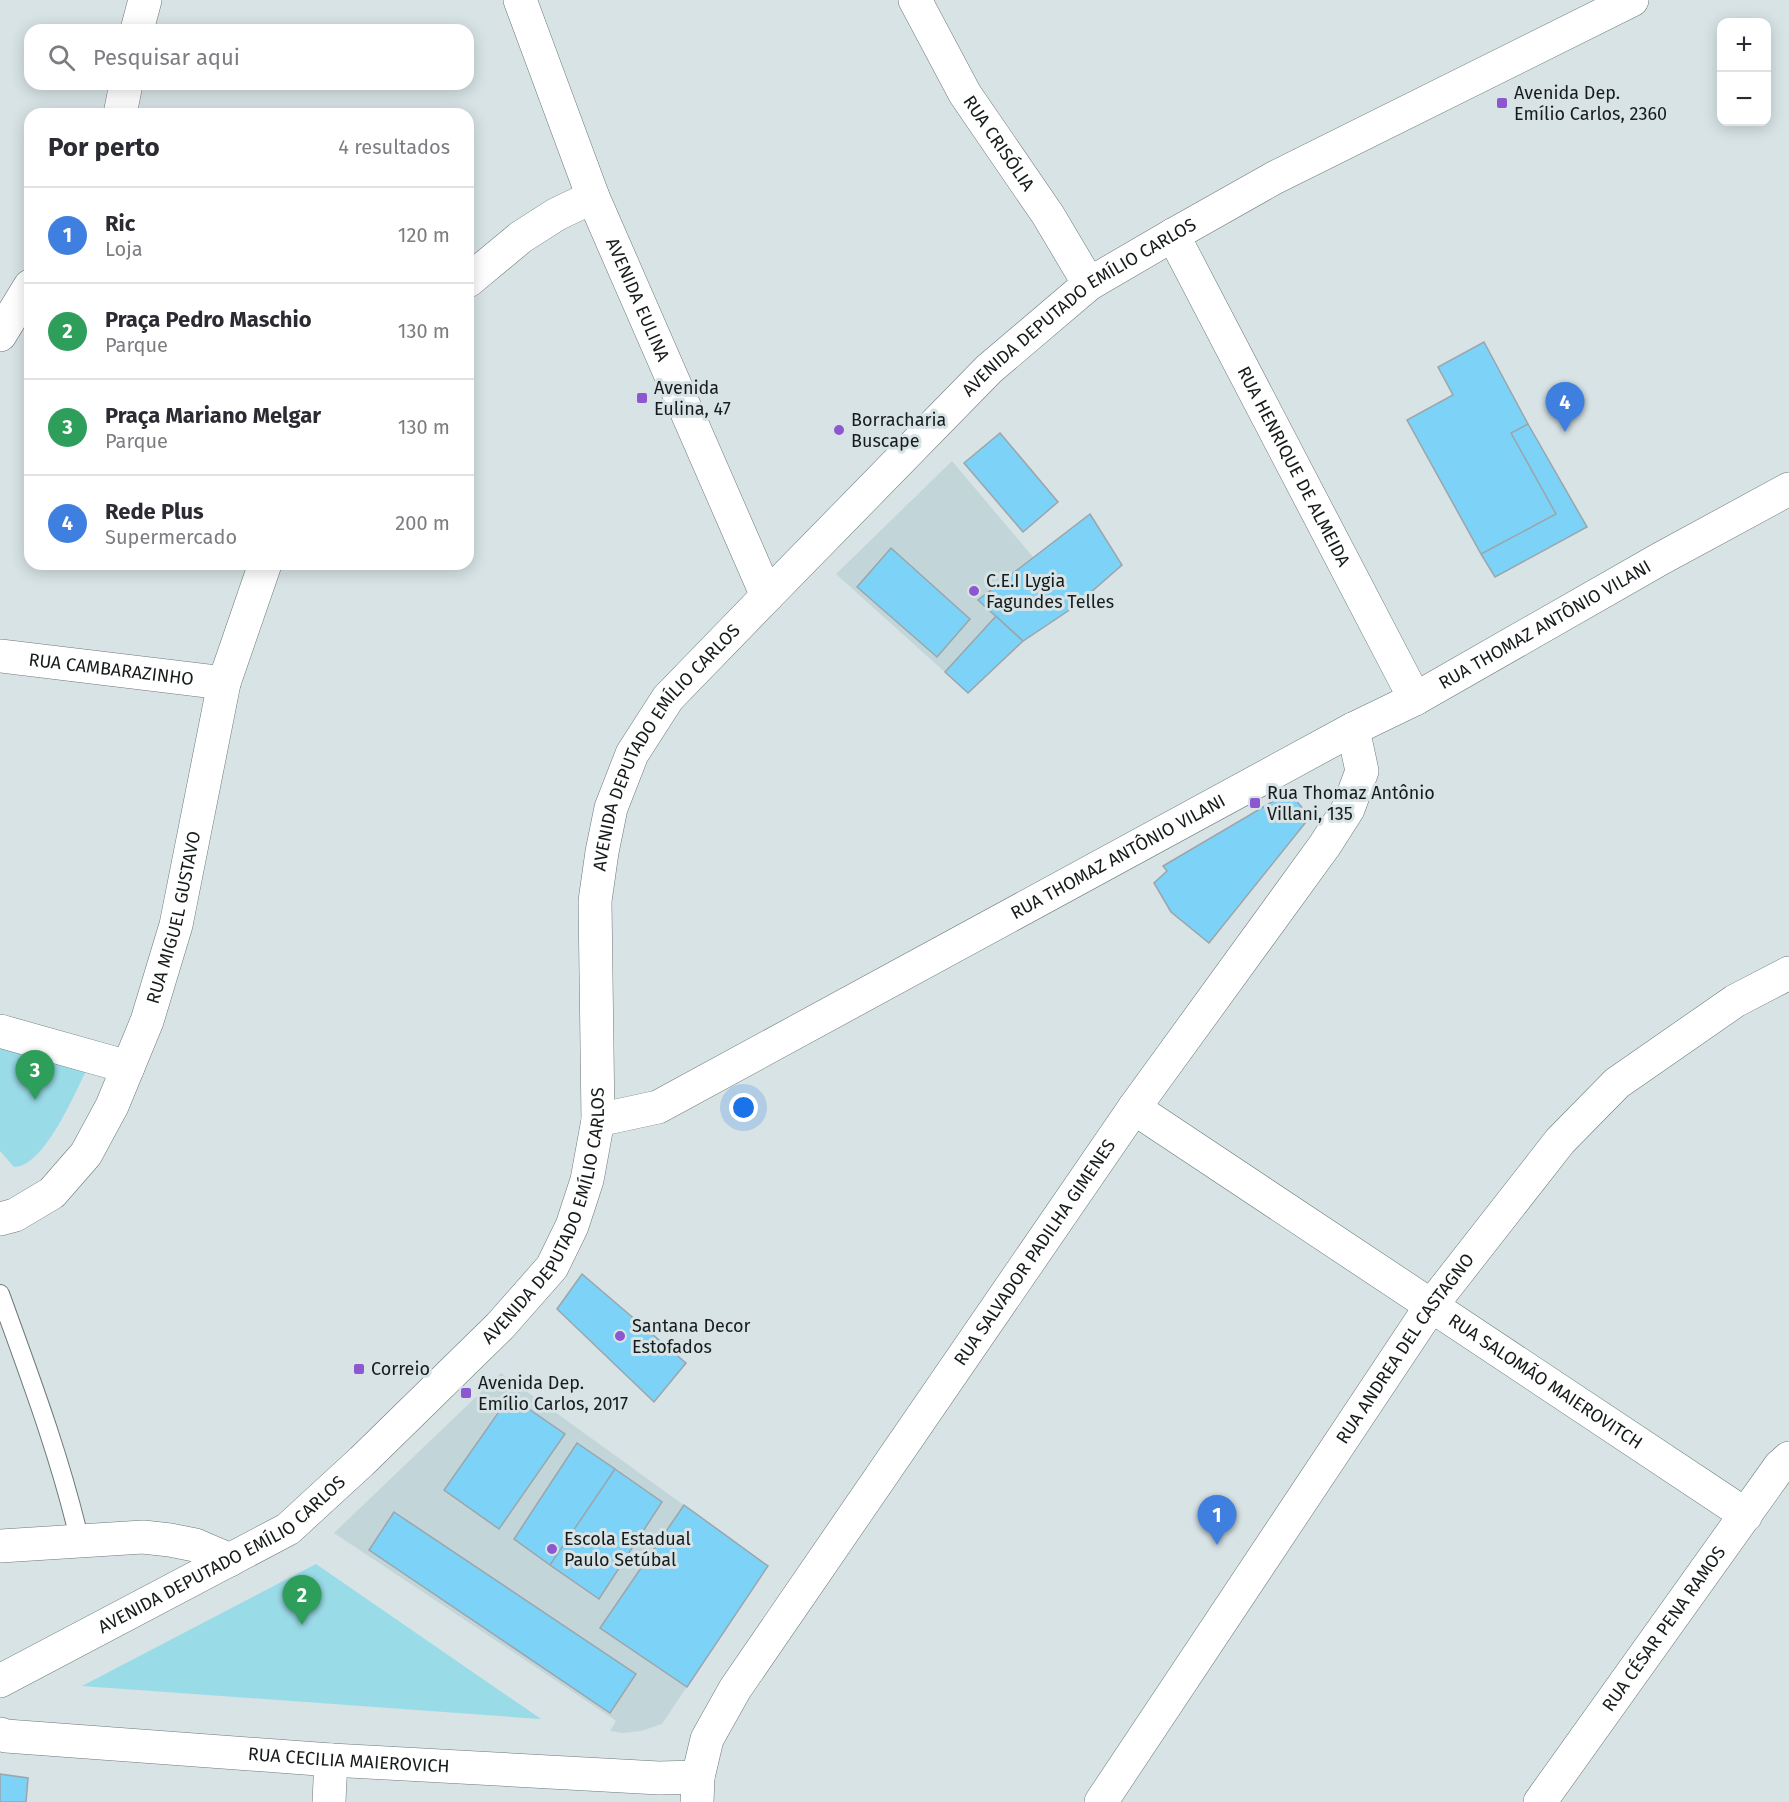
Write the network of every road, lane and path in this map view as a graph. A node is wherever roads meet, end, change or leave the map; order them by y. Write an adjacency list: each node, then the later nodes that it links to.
1 (145, 0): 5 (street)
2 (520, 0): 8 (street, AVENIDA EULINA)
3 (915, 0): 11 (street, RUA CRISÓLIA)
4 (1632, 0): 9 (street, AVENIDA DEPUTADO EMÍLIO CARLOS)
5 (139, 24)
6 (125, 90): 7 (street)
7 (121, 108)
8 (593, 197): 10 (street); 16 (street, AVENIDA EULINA)
9 (1173, 235): 11 (street, AVENIDA DEPUTADO EMÍLIO CARLOS); 19 (street, RUA HENRIQUE DE ALMEIDA)
10 (474, 276)
11 (1089, 284): 16 (street, AVENIDA DEPUTADO EMÍLIO CARLOS)
12 (24, 296): 13 (street)
13 (0, 335)
14 (1789, 489): 19 (street, RUA THOMAZ ANTÔNIO VILANI)
15 (263, 570): 18 (street, RUA MIGUEL GUSTAVO)
16 (767, 596): 25 (street, AVENIDA DEPUTADO EMÍLIO CARLOS)
17 (0, 656): 18 (street, RUA CAMBARAZINHO)
18 (224, 683): 23 (street, RUA MIGUEL GUSTAVO)
19 (1415, 699): 20 (street, RUA THOMAZ ANTÔNIO VILANI)
20 (1353, 729): 24 (street, RUA SALVADOR PADILHA GIMENES); 25 (street, RUA THOMAZ ANTÔNIO VILANI)
21 (1789, 973): 28 (street, RUA ANDREA DEL CASTAGNO)
22 (0, 1031): 23 (street)
23 (128, 1067): 26 (street, RUA MIGUEL GUSTAVO)
24 (1134, 1108): 28 (street, RUA SALOMÃO MAIEROVITCH); 37 (street, RUA SALVADOR PADILHA GIMENES)
25 (598, 1120): 33 (street, AVENIDA DEPUTADO EMÍLIO CARLOS)
26 (0, 1219)
27 (0, 1294): 31 (lane)
28 (1431, 1306): 30 (street, RUA SALOMÃO MAIEROVITCH); 40 (street, RUA ANDREA DEL CASTAGNO)
29 (1789, 1458): 30 (street, RUA CÉSAR PENA RAMOS)
30 (1746, 1515): 38 (street, RUA CÉSAR PENA RAMOS)
31 (80, 1542): 32 (street); 33 (street)
32 (0, 1546)
33 (230, 1560): 34 (street, AVENIDA DEPUTADO EMÍLIO CARLOS)
34 (0, 1681)
35 (0, 1734): 36 (street, RUA CECILIA MAIEROVICH)
36 (331, 1760): 37 (street, RUA CECILIA MAIEROVICH); 39 (street)
37 (698, 1789)
38 (1548, 1799)
39 (329, 1802)
40 (1101, 1802)

